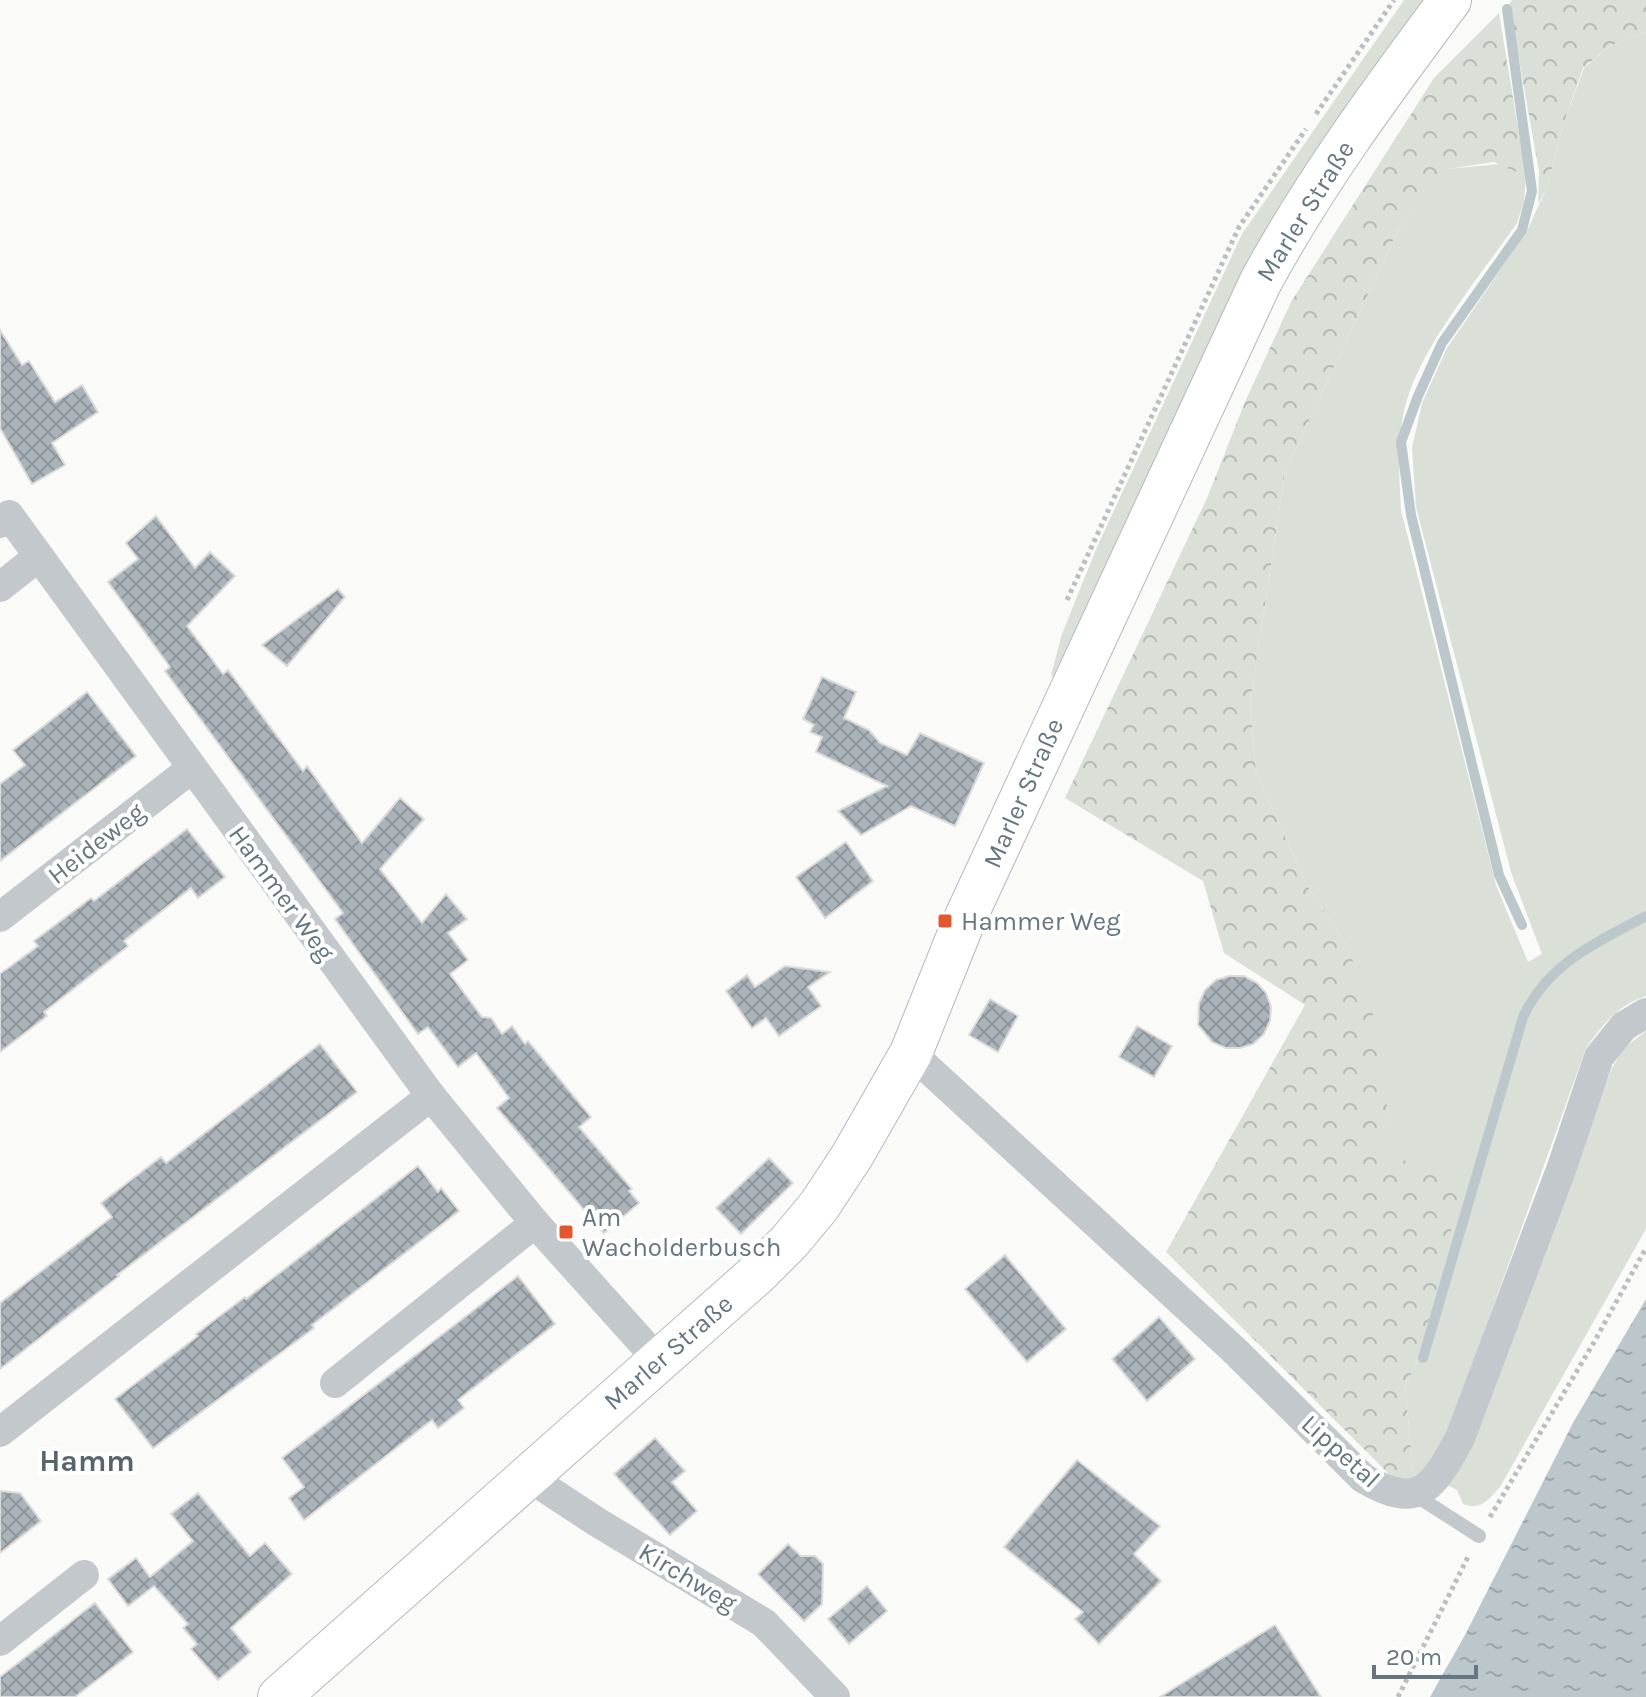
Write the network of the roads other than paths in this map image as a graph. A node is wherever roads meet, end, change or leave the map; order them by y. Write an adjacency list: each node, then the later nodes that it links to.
1 (1450, 0): 8 (main road, Marler Straße)
2 (3, 513): 3 (street, Hammer Weg)
3 (38, 557): 4 (street); 5 (street, Hammer Weg)
4 (0, 587)
5 (191, 769): 6 (street, Heideweg); 9 (street, Hammer Weg)
6 (0, 917)
7 (1646, 1013): 15 (street, Lippetal)
8 (911, 1053): 11 (main road, Marler Straße); 15 (street, Lippetal)
9 (431, 1096): 10 (street, Hammer Weg); 13 (street)
10 (535, 1223): 11 (street, Hammer Weg); 12 (street)
11 (659, 1361): 14 (main road, Marler Straße)
12 (335, 1383)
13 (0, 1432)
14 (527, 1476): 19 (main road, Marler Straße); 20 (street, Kirchweg)
15 (1412, 1493): 16 (lane)
16 (1479, 1536)
17 (84, 1575): 18 (street)
18 (0, 1641)
19 (279, 1697)
20 (835, 1697)

